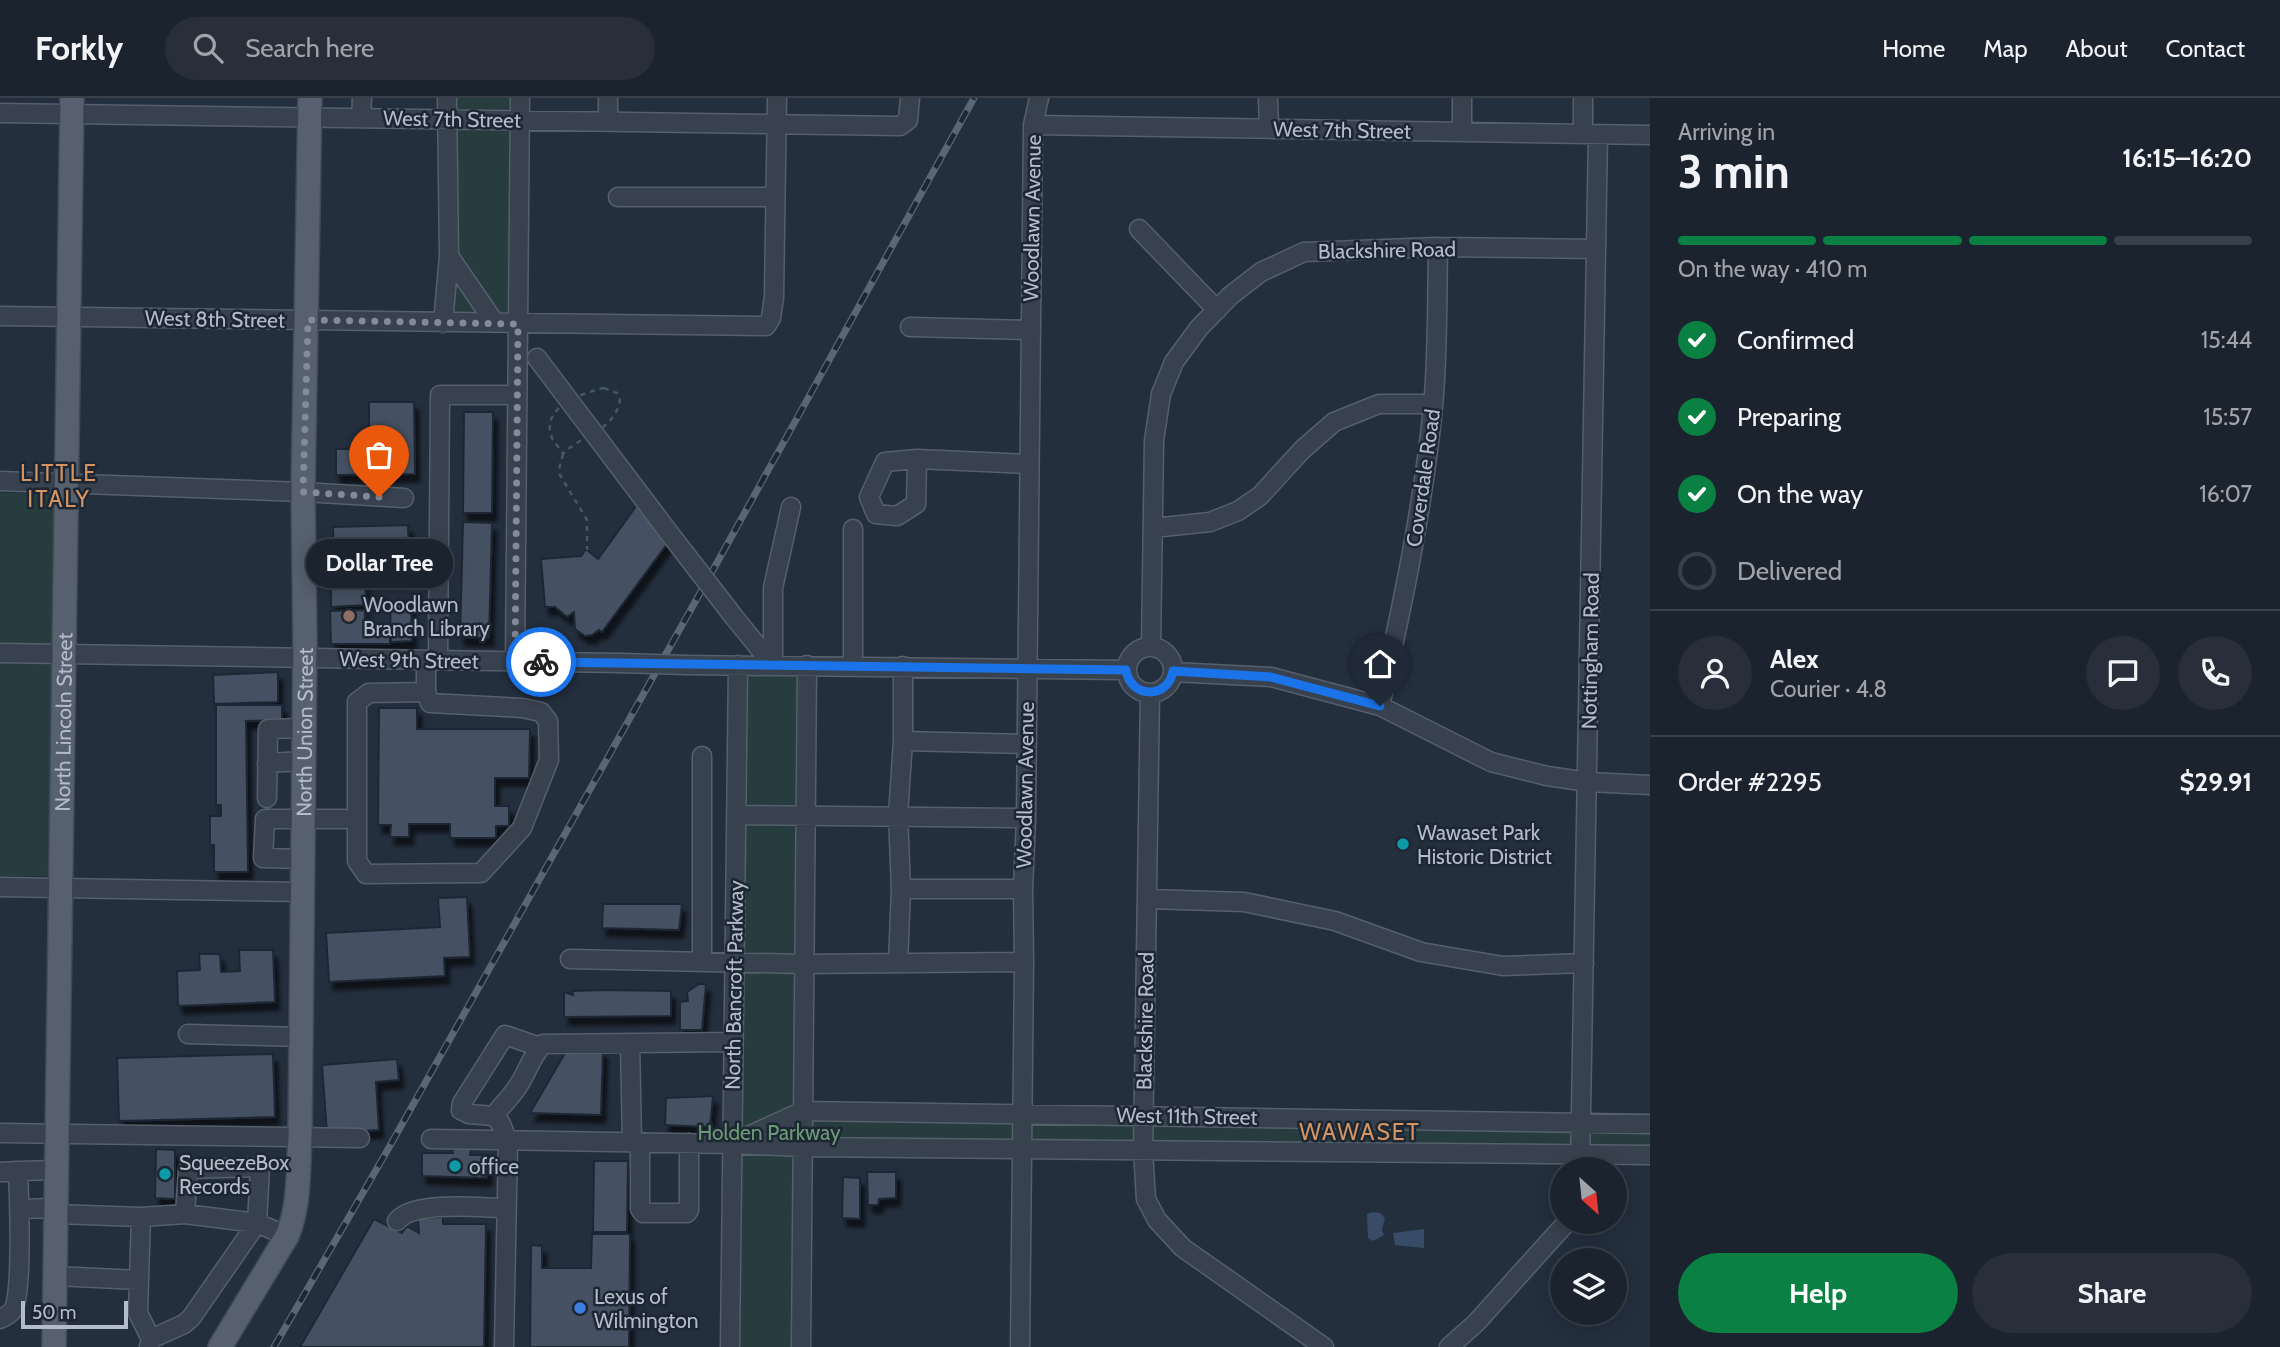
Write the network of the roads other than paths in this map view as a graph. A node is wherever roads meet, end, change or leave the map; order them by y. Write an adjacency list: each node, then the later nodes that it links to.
1 (362, 98): 14 (street)
2 (447, 98): 15 (street)
3 (520, 98): 16 (street)
4 (608, 98): 17 (street)
5 (777, 98): 18 (street)
6 (910, 98): 18 (street, West 7th Street)
7 (1039, 98): 19 (street, Woodlawn Avenue)
8 (1268, 98): 20 (street)
9 (1462, 98): 21 (street)
10 (1583, 98): 22 (street, Nottingham Road)
11 (72, 106): 12 (street, West 7th Street); 13 (street, West 7th Street); 32 (main road, North Lincoln Street)
12 (310, 108): 14 (street, West 7th Street); 33 (main road, North Union Street)
13 (0, 113)
14 (361, 118): 15 (street, West 7th Street)
15 (447, 119): 16 (street, West 7th Street); 29 (street)
16 (519, 120): 17 (street, West 7th Street); 36 (street)
17 (608, 122): 18 (street, West 7th Street)
18 (776, 124): 25 (street)
19 (1033, 125): 20 (street, West 7th Street); 38 (street, Woodlawn Avenue)
20 (1269, 129): 21 (street, West 7th Street)
21 (1462, 132): 22 (street, West 7th Street)
22 (1591, 134): 23 (street, West 7th Street); 28 (street, Nottingham Road)
23 (1650, 135)
24 (618, 197): 25 (street)
25 (775, 197): 36 (street, West 8th Street)
26 (1139, 229): 30 (street)
27 (1438, 247): 28 (street, Blackshire Road); 30 (street, Blackshire Road); 41 (street, Coverdale Road)
28 (1596, 248): 74 (street, Nottingham Road)
29 (449, 256): 34 (street); 35 (street)
30 (1217, 310): 49 (street, Blackshire Road)
31 (0, 316): 32 (street, West 8th Street)
32 (69, 317): 33 (street, West 8th Street); 45 (main road, North Lincoln Street)
33 (308, 320): 34 (street, West 8th Street); 46 (main road, North Union Street)
34 (443, 323): 35 (street, West 8th Street)
35 (495, 323): 36 (street, West 8th Street)
36 (518, 324): 40 (street)
37 (910, 327): 38 (street)
38 (1031, 330): 43 (street, Woodlawn Avenue)
39 (537, 358): 58 (street, bridge)
40 (517, 395): 55 (street); 56 (street)
41 (1433, 404): 49 (street); 67 (street, Coverdale Road)
42 (917, 459): 43 (street)
43 (1029, 464): 62 (street, Woodlawn Avenue)
44 (0, 481): 45 (street)
45 (67, 482): 46 (street); 53 (main road, North Lincoln Street)
46 (303, 492): 47 (street); 54 (main road, North Union Street)
47 (404, 498)
48 (791, 507): 58 (street)
49 (1153, 528): 51 (street, Blackshire Road)
50 (853, 529): 60 (street)
51 (1151, 646): 63 (street); 64 (street)
52 (0, 653): 53 (street, West 9th Street)
53 (64, 654): 54 (street, West 9th Street); 85 (main road, North Lincoln Street)
54 (305, 658): 55 (street, West 9th Street); 68 (main road, North Union Street)
55 (432, 660): 56 (street, West 9th Street); 65 (street)
56 (515, 661): 57 (street, West 9th Street, bridge)
57 (738, 665): 58 (street, West 9th Street); 77 (street, North Bancroft Parkway)
58 (773, 665): 59 (street, West 9th Street)
59 (807, 665): 60 (street, West 9th Street); 78 (street)
60 (853, 666): 61 (street, West 9th Street)
61 (903, 666): 62 (street, West 9th Street); 69 (street)
62 (1027, 667): 63 (street, West 9th Street); 70 (street, Woodlawn Avenue)
63 (1126, 670): 66 (street)
64 (1173, 671): 66 (street); 67 (street)
65 (426, 692): 82 (street); 82 (street)
66 (1150, 693): 89 (street, Blackshire Road)
67 (1380, 706): 74 (street)
68 (304, 728): 72 (main road, North Union Street); 73 (street)
69 (903, 741): 70 (street); 79 (street)
70 (1027, 744): 81 (street, Woodlawn Avenue)
71 (702, 756): 91 (street)
72 (304, 761): 73 (street); 80 (main road, North Union Street)
73 (267, 763): 76 (street)
74 (1588, 782): 75 (street); 95 (street, Nottingham Road)
75 (1650, 785)
76 (267, 798)
77 (736, 815): 78 (street); 92 (street, North Bancroft Parkway)
78 (806, 815): 79 (street); 96 (street)
79 (898, 815): 81 (street); 87 (street)
80 (303, 817): 82 (street); 83 (main road, North Union Street); 83 (street)
81 (1026, 818): 86 (street, Woodlawn Avenue)
82 (357, 819)
83 (303, 859): 88 (main road, North Union Street)
84 (0, 887): 85 (street)
85 (60, 888): 88 (street); 109 (main road, North Lincoln Street)
86 (1023, 889): 87 (street); 93 (street, Woodlawn Avenue)
87 (901, 890): 94 (street)
88 (302, 892): 98 (main road, North Union Street)
89 (1148, 899): 95 (street); 105 (street, Blackshire Road)
90 (569, 960): 91 (street)
91 (702, 961): 92 (street)
92 (734, 961): 96 (street); 99 (street, North Bancroft Parkway)
93 (1024, 962): 94 (street); 103 (street, Woodlawn Avenue)
94 (898, 963): 96 (street)
95 (1584, 963): 106 (street, Nottingham Road)
96 (804, 964): 102 (street)
97 (188, 1034): 98 (street)
98 (301, 1037): 110 (main road, North Union Street)
99 (733, 1042): 100 (street); 116 (street, North Bancroft Parkway)
100 (630, 1043): 101 (street); 114 (street)
101 (540, 1047): 104 (street); 104 (street)
102 (803, 1111): 103 (street, West 11th Street); 116 (street, West 11th Street); 117 (street)
103 (1023, 1113): 105 (street, West 11th Street); 118 (street, Woodlawn Avenue)
104 (494, 1116): 113 (street)
105 (1144, 1116): 106 (street, West 11th Street); 119 (street, Blackshire Road)
106 (1581, 1122): 107 (street, West 11th Street); 121 (street, Nottingham Road)
107 (1650, 1124)
108 (0, 1133): 109 (street)
109 (57, 1133): 110 (street); 124 (main road, North Lincoln Street)
110 (300, 1137): 111 (street); 135 (main road, North Union Street)
111 (360, 1138)
112 (431, 1139): 113 (street, West 11th Street)
113 (508, 1142): 114 (street, West 11th Street); 127 (street)
114 (636, 1143): 115 (street, West 11th Street); 115 (street)
115 (689, 1143): 116 (street, West 11th Street)
116 (732, 1144): 117 (street, West 11th Street); 143 (street, North Bancroft Parkway)
117 (802, 1147): 118 (street, West 11th Street); 144 (street)
118 (1022, 1150): 119 (street, West 11th Street); 145 (street, Woodlawn Avenue)
119 (1143, 1150): 123 (street, West 11th Street); 146 (street, Blackshire Road)
120 (1650, 1155): 122 (street, West 11th Street)
121 (1581, 1157)
122 (1628, 1157)
123 (1550, 1161)
124 (56, 1170): 125 (street); 129 (main road, North Lincoln Street)
125 (19, 1171): 126 (street); 128 (street)
126 (0, 1172)
127 (507, 1208): 132 (street); 142 (street)
128 (20, 1209): 129 (street); 138 (street)
129 (56, 1211): 131 (street); 136 (main road, North Lincoln Street)
130 (185, 1214): 131 (street); 133 (street); 133 (street)
131 (141, 1217): 137 (street)
132 (397, 1221)
133 (257, 1223): 135 (street); 139 (street)
134 (1556, 1234): 147 (street)
135 (287, 1236): 141 (main road, North Union Street)
136 (55, 1276): 137 (street); 140 (main road, North Lincoln Street)
137 (139, 1280): 139 (street)
138 (0, 1319)
139 (150, 1343)
140 (54, 1347)
141 (220, 1347)
142 (503, 1347)
143 (730, 1347)
144 (801, 1347)
145 (1020, 1347)
146 (1324, 1347)
147 (1450, 1347)

